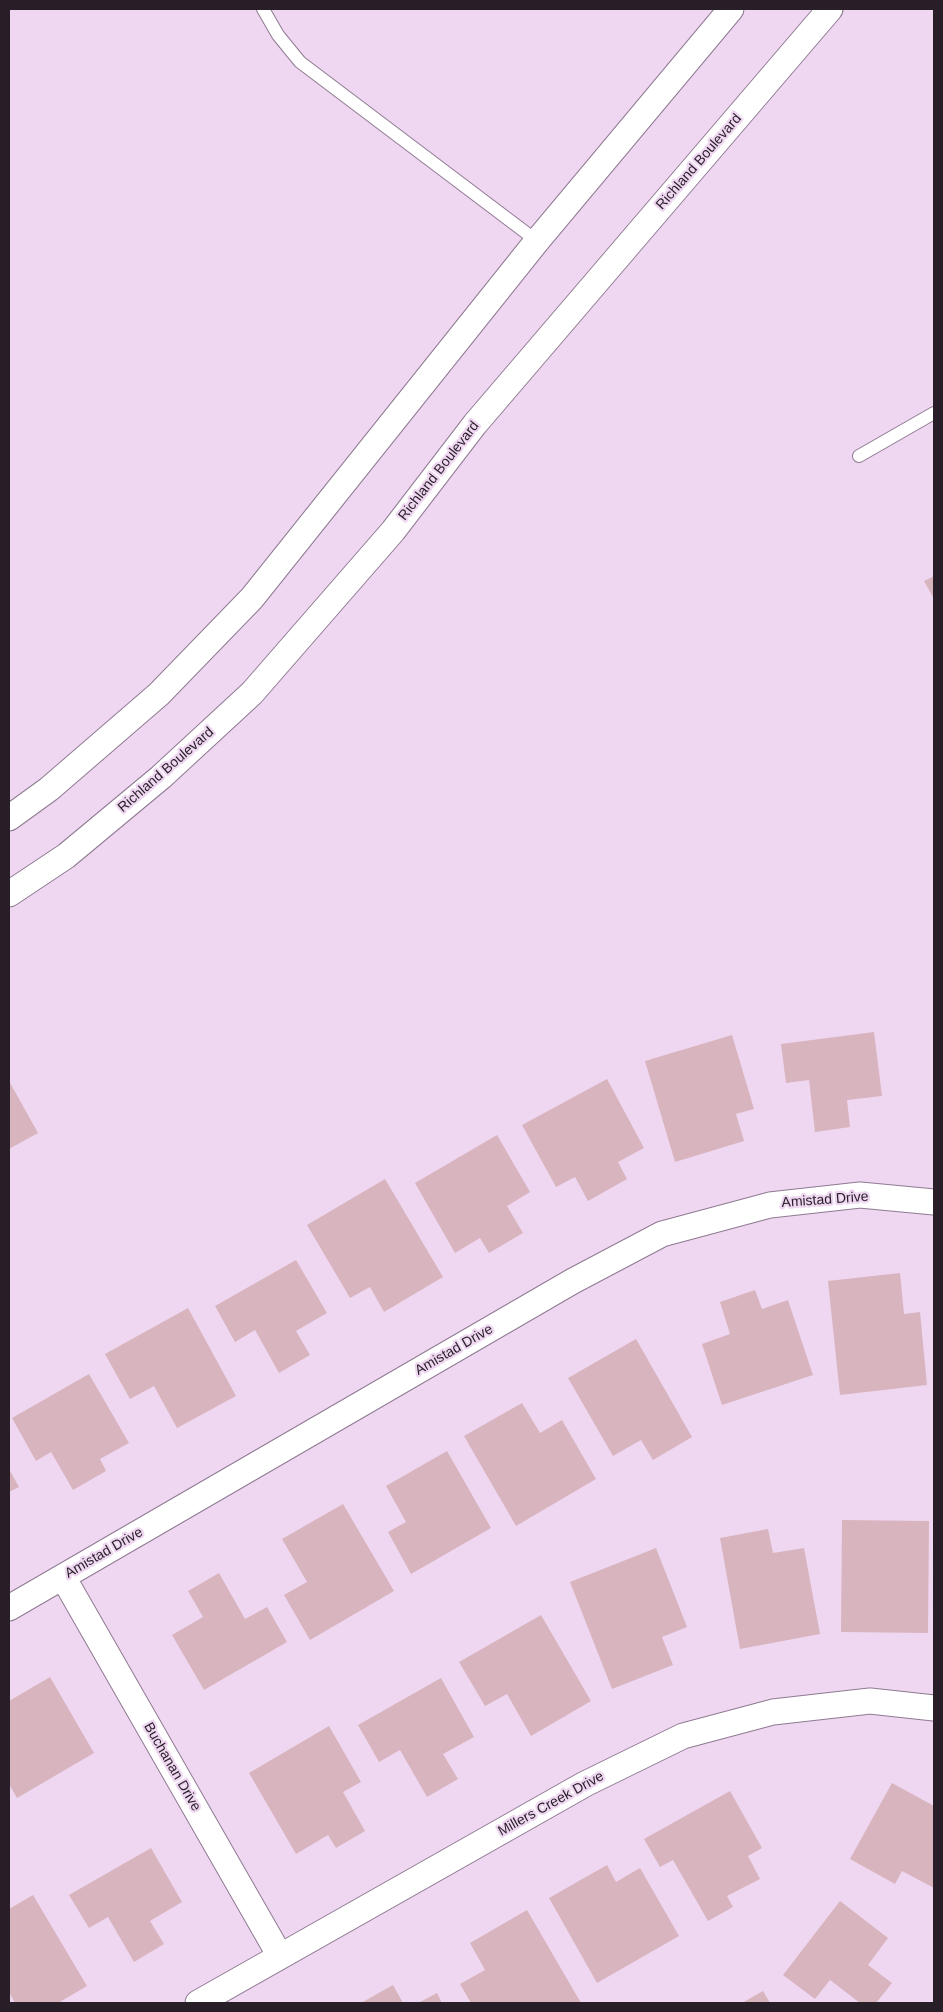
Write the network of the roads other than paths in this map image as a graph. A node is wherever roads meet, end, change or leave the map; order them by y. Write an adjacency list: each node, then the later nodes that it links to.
1 (264, 9): 4 (lane)
2 (731, 9): 4 (street)
3 (830, 9): 8 (street, Richland Boulevard)
4 (537, 241): 7 (street)
5 (934, 413): 6 (lane)
6 (859, 456)
7 (9, 818)
8 (9, 894)
9 (934, 1202): 10 (street, Amistad Drive)
10 (63, 1577): 11 (street, Amistad Drive); 13 (street, Buchanan Drive)
11 (9, 1608)
12 (934, 1708): 13 (street, Millers Creek Drive)
13 (280, 1956): 14 (street, Millers Creek Drive)
14 (198, 2003)

